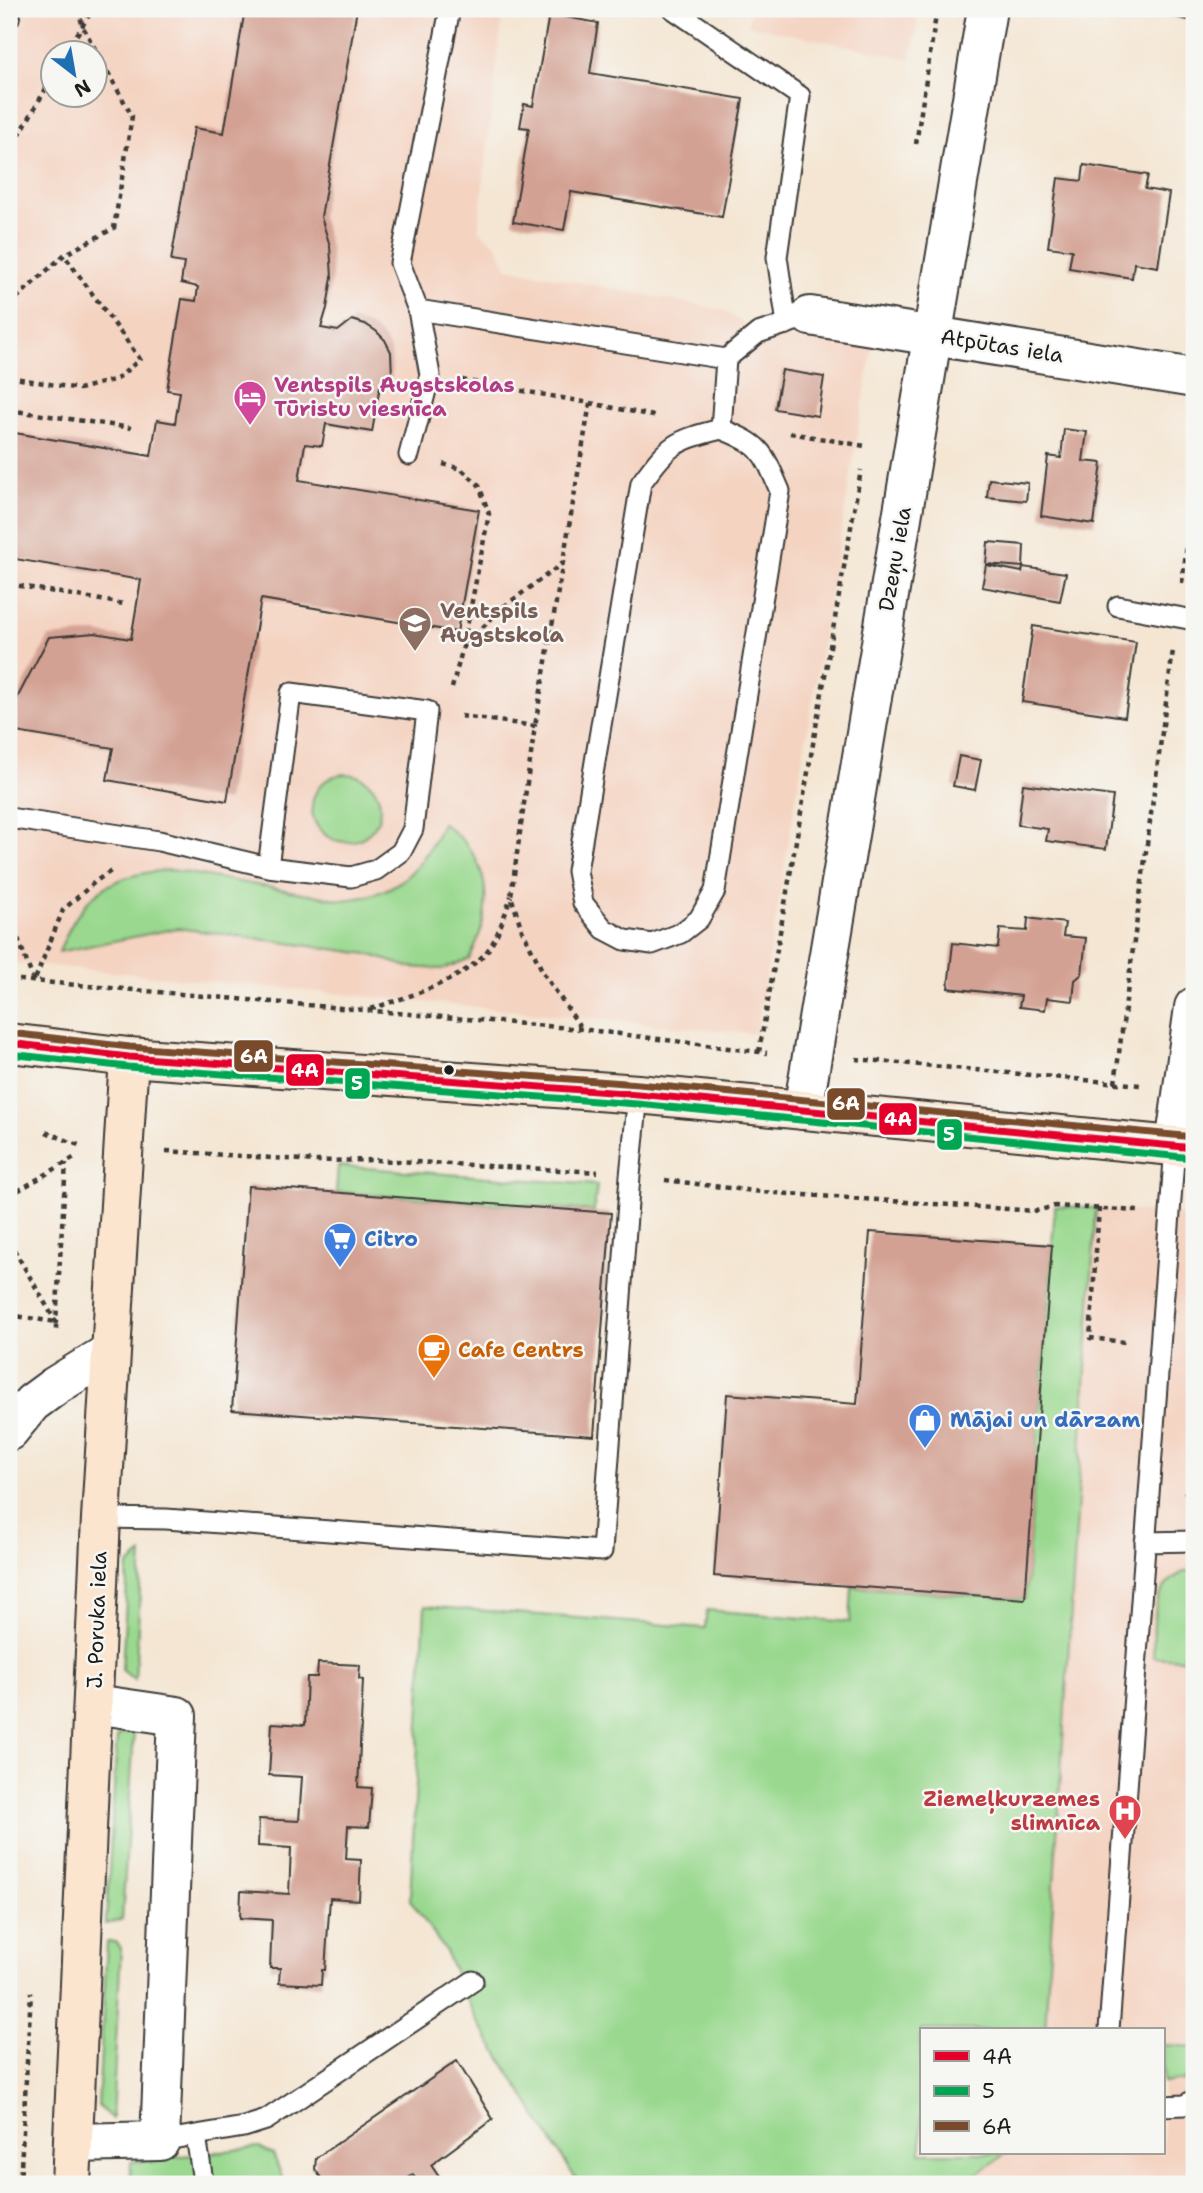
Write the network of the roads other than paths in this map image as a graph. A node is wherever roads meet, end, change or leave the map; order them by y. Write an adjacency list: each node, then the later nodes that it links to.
1 (11, 9): 5 (lane)
2 (450, 9): 6 (lane)
3 (673, 9): 7 (lane)
4 (987, 9): 8 (street, Dzeņu iela)
5 (9, 18)
6 (418, 310): 9 (lane); 12 (lane)
7 (798, 320): 8 (street, Atpūtas iela); 9 (lane)
8 (933, 335): 10 (street, Atpūtas iela); 21 (street, Dzeņu iela)
9 (726, 359): 11 (lane)
10 (1194, 379)
11 (721, 429): 11 (lane)
12 (409, 455)
13 (1118, 606): 14 (lane)
14 (1186, 619)
15 (9, 818): 16 (lane)
16 (268, 867): 16 (lane)
17 (1194, 1007): 22 (street)
18 (9, 1043): 19 (street)
19 (129, 1057): 20 (street); 23 (street, J. Poruka iela)
20 (638, 1094): 21 (street); 25 (lane)
21 (803, 1110): 22 (street)
22 (1185, 1147): 27 (lane)
23 (110, 1352): 24 (street); 25 (street, J. Poruka iela)
24 (9, 1431)
25 (101, 1518): 28 (street, J. Poruka iela)
26 (1194, 1541): 27 (lane)
27 (1145, 1542): 30 (lane)
28 (94, 1704): 33 (street); 34 (street, J. Poruka iela)
29 (473, 1981): 33 (lane)
30 (1109, 2028)
31 (1194, 2100): 32 (lane)
32 (1164, 2106)
33 (178, 2138): 34 (street); 35 (lane)
34 (74, 2143): 36 (street, J. Poruka iela)
35 (203, 2181)
36 (71, 2184)

